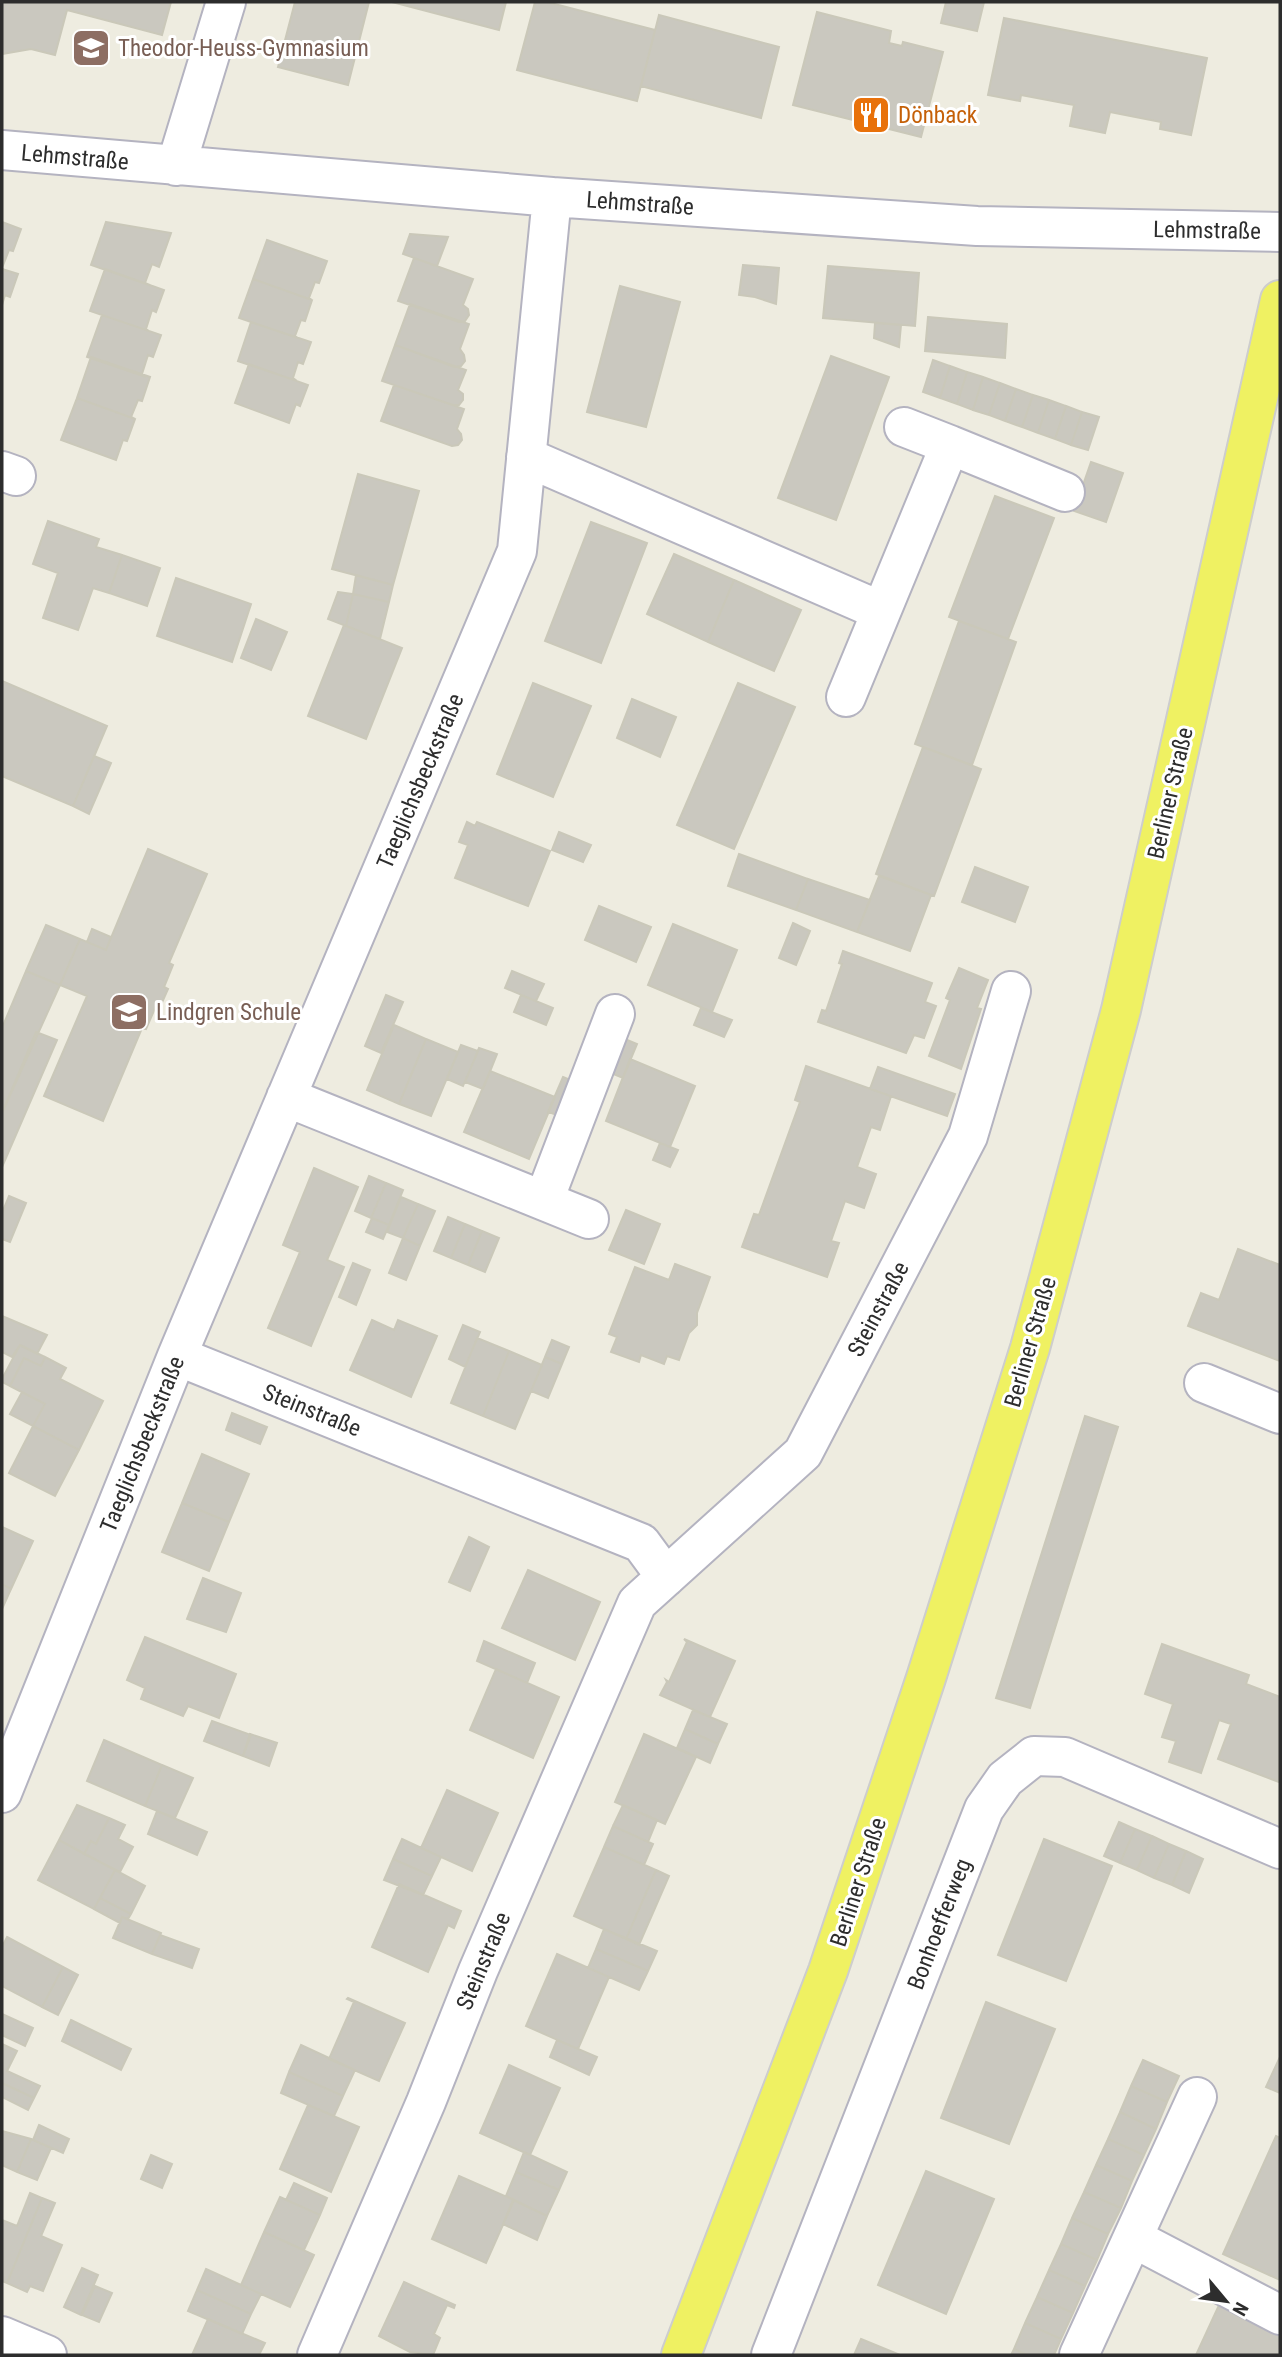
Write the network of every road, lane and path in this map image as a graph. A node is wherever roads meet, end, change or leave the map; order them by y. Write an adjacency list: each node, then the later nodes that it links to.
1 (226, 2): 3 (street)
2 (2, 150): 3 (street, Lehmstraße)
3 (176, 166): 4 (street, Lehmstraße)
4 (552, 197): 5 (street, Lehmstraße); 9 (street, Taeglichsbeckstraße)
5 (1280, 232)
6 (1280, 300): 30 (main road, Berliner Straße)
7 (904, 427): 8 (street)
8 (950, 445): 10 (street); 11 (street)
9 (526, 457): 11 (street); 15 (street, Taeglichsbeckstraße)
10 (1065, 492)
11 (881, 611): 12 (street)
12 (846, 697)
13 (1011, 991): 21 (street, Steinstraße)
14 (615, 1014): 16 (street)
15 (286, 1097): 16 (street); 18 (street, Taeglichsbeckstraße)
16 (544, 1200): 17 (street)
17 (589, 1219)
18 (177, 1356): 21 (street, Steinstraße); 22 (street, Taeglichsbeckstraße)
19 (1204, 1384): 20 (street)
20 (1280, 1414)
21 (666, 1577): 29 (street, Steinstraße)
22 (2, 1793)
23 (1280, 1849): 31 (street, Bonhoefferweg)
24 (1197, 2097): 25 (street)
25 (1133, 2238): 26 (street); 32 (street)
26 (1280, 2315)
27 (2, 2336): 28 (street)
28 (47, 2355)
29 (317, 2355)
30 (681, 2355)
31 (771, 2355)
32 (1079, 2355)

